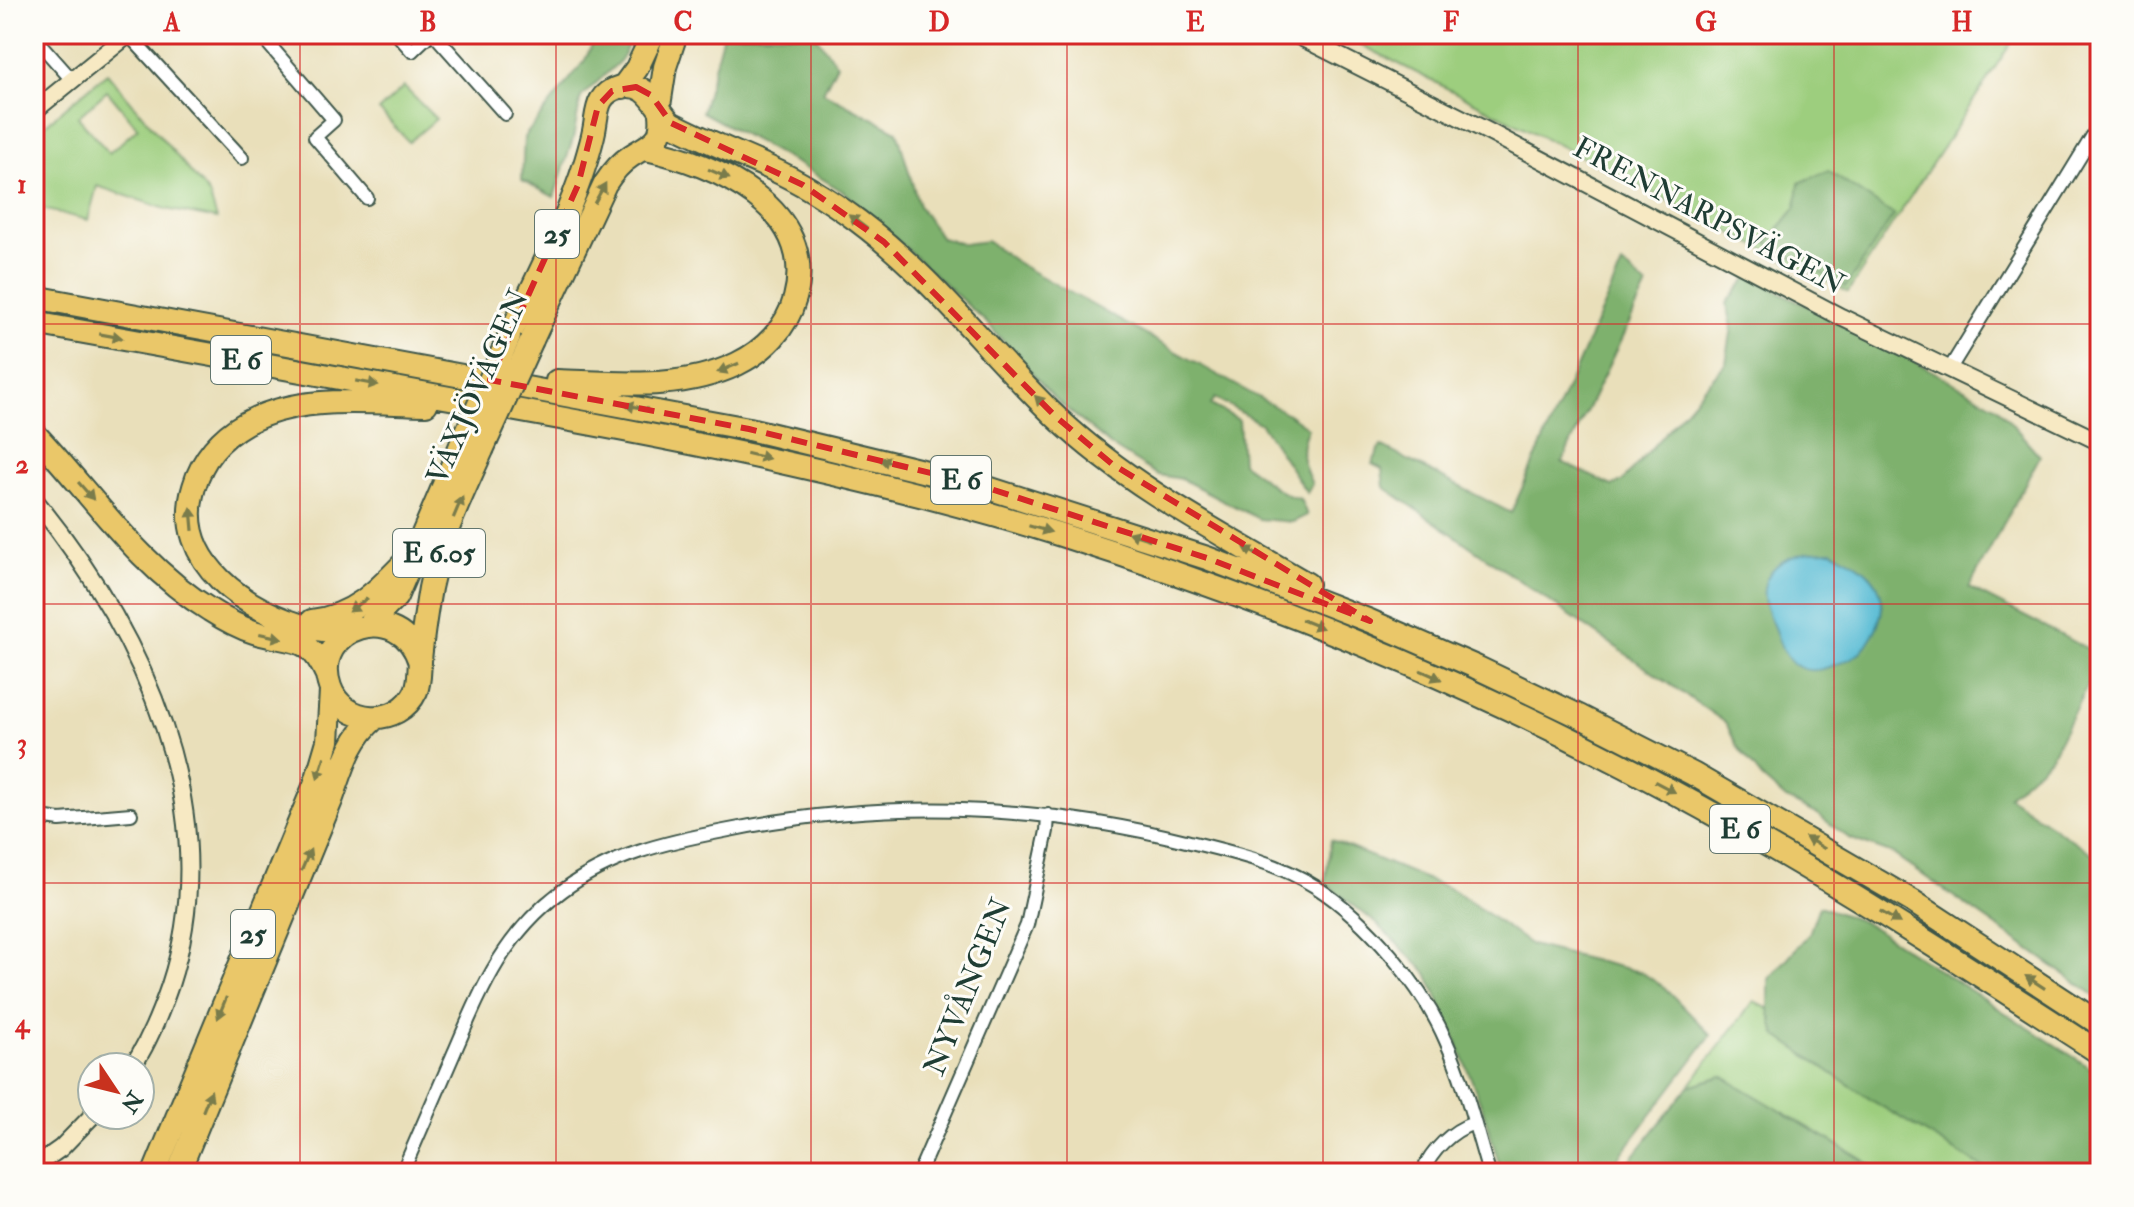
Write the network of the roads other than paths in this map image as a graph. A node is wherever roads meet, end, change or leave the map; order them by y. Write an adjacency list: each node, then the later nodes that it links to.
1 (129, 34): 9 (street); 17 (street)
2 (260, 34): 18 (street)
3 (397, 34): 4 (street)
4 (432, 34): 13 (street)
5 (653, 34): 10 (highway, VÄXJÖVÄGEN)
6 (676, 34): 11 (highway, VÄXJÖVÄGEN)
7 (1295, 34): 22 (street, FRENNARPSVÄGEN)
8 (34, 37): 9 (street)
9 (73, 81): 12 (street)
10 (623, 87): 11 (highway); 15 (highway, VÄXJÖVÄGEN)
11 (660, 110): 16 (highway, VÄXJÖVÄGEN); 31 (highway, one-way to 11)
12 (34, 111)
13 (505, 114)
14 (2100, 124): 22 (street)
15 (595, 127): 16 (highway); 21 (highway, VÄXJÖVÄGEN / 25)
16 (640, 151): 23 (highway, one-way to 23); 27 (highway, VÄXJÖVÄGEN / E 6.05, one-way to 16, bridge)
17 (242, 158)
18 (367, 198)
19 (34, 297): 23 (highway, E 6)
20 (34, 323): 24 (highway, E 6, one-way to 24)
21 (509, 337): 27 (highway, VÄXJÖVÄGEN / E 6.05, bridge)
22 (1949, 370): 26 (street, FRENNARPSVÄGEN)
23 (483, 379): 31 (highway, E 6, one-way to 23)
24 (491, 405): 30 (highway, one-way to 24); 41 (highway, E 6, one-way to 41)
25 (34, 433): 34 (highway, one-way to 34)
26 (2100, 442)
27 (472, 448): 29 (highway, VÄXJÖVÄGEN / E 6.05); 33 (highway, VÄXJÖVÄGEN / E 6.05, one-way to 27)
28 (34, 499): 40 (street)
29 (414, 553): 30 (highway, one-way to 30); 32 (highway, VÄXJÖVÄGEN / E 6.05)
30 (285, 620): 32 (highway)
31 (1370, 621): 39 (highway, E 6, one-way to 31)
32 (358, 629): 33 (highway); 34 (highway, VÄXJÖVÄGEN)
33 (420, 663): 35 (highway, VÄXJÖVÄGEN)
34 (329, 683): 35 (highway); 45 (highway, VÄXJÖVÄGEN / 25, one-way to 45)
35 (375, 718): 46 (highway, VÄXJÖVÄGEN / 25, one-way to 35)
36 (131, 814): 38 (street)
37 (1048, 815): 42 (street); 47 (street); 48 (street, NYVÅNGEN)
38 (34, 816)
39 (2100, 1024)
40 (140, 1051)
41 (2100, 1053)
42 (1474, 1123): 49 (street); 50 (street)
43 (77, 1131): 44 (street)
44 (34, 1167)
45 (154, 1173)
46 (178, 1173)
47 (402, 1173)
48 (919, 1173)
49 (1422, 1173)
50 (1489, 1173)

